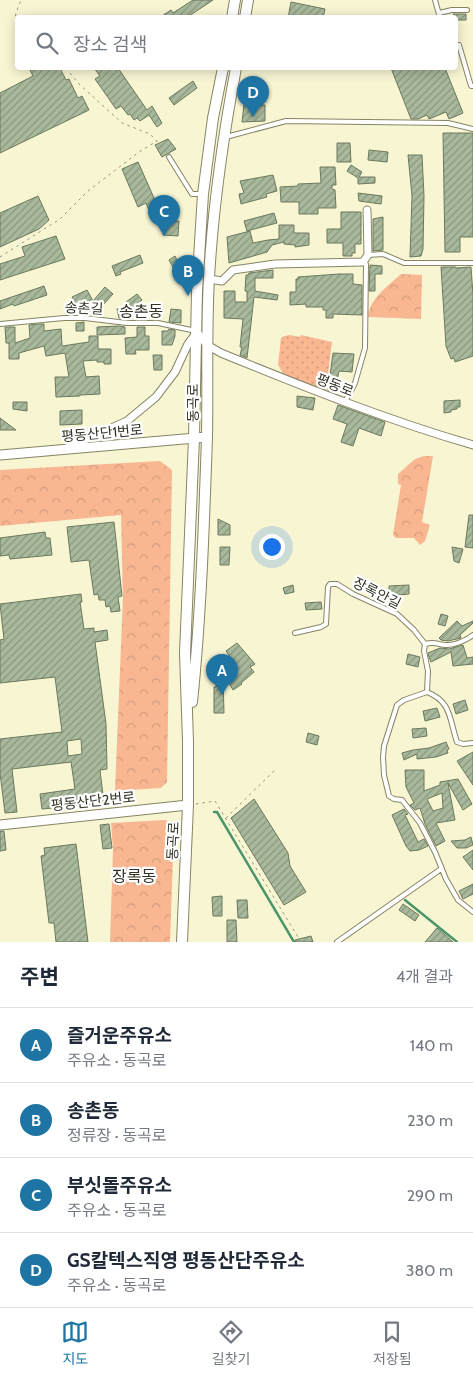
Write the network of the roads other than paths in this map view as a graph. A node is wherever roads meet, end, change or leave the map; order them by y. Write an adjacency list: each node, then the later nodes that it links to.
1 (235, 0): 5 (main road)
2 (248, 0): 6 (main road)
3 (434, 0): 7 (lane)
4 (467, 10): 7 (lane)
5 (232, 15)
6 (246, 15)
7 (440, 15)
8 (458, 45): 11 (lane)
9 (222, 70): 15 (main road, 동곡로)
10 (236, 70): 13 (main road, 동곡로)
11 (473, 86)
12 (473, 129): 13 (lane)
13 (223, 138): 19 (main road, 동곡로)
14 (169, 157): 15 (lane)
15 (203, 194): 21 (main road, 동곡로)
16 (368, 210): 17 (street)
17 (366, 258): 18 (lane); 19 (street); 23 (lane)
18 (473, 262)
19 (209, 279): 22 (main road, 동곡로)
20 (0, 324): 21 (lane, 송촌길)
21 (197, 332): 22 (street, 평동로); 25 (main road, 동곡로); 27 (street)
22 (207, 345): 23 (street, 평동로); 24 (main road, 동곡로)
23 (345, 402): 26 (street, 평동로)
24 (207, 437): 25 (street, 평동산단1번로); 33 (main road, 동곡로)
25 (194, 438): 27 (street, 평동산단1번로); 33 (main road, 동곡로)
26 (473, 445)
27 (62, 450): 28 (street, 평동산단1번로)
28 (0, 455)
29 (295, 632): 31 (lane, 장록안길)
30 (473, 635): 31 (lane)
31 (425, 644): 32 (lane)
32 (427, 692): 34 (lane); 37 (lane)
33 (188, 741): 35 (main road, 동곡로)
34 (473, 743)
35 (188, 805): 36 (street, 평동산단2번로); 39 (main road, 동곡로)
36 (0, 825)
37 (441, 869): 38 (lane); 40 (lane)
38 (473, 912)
39 (182, 942)
40 (337, 942)

